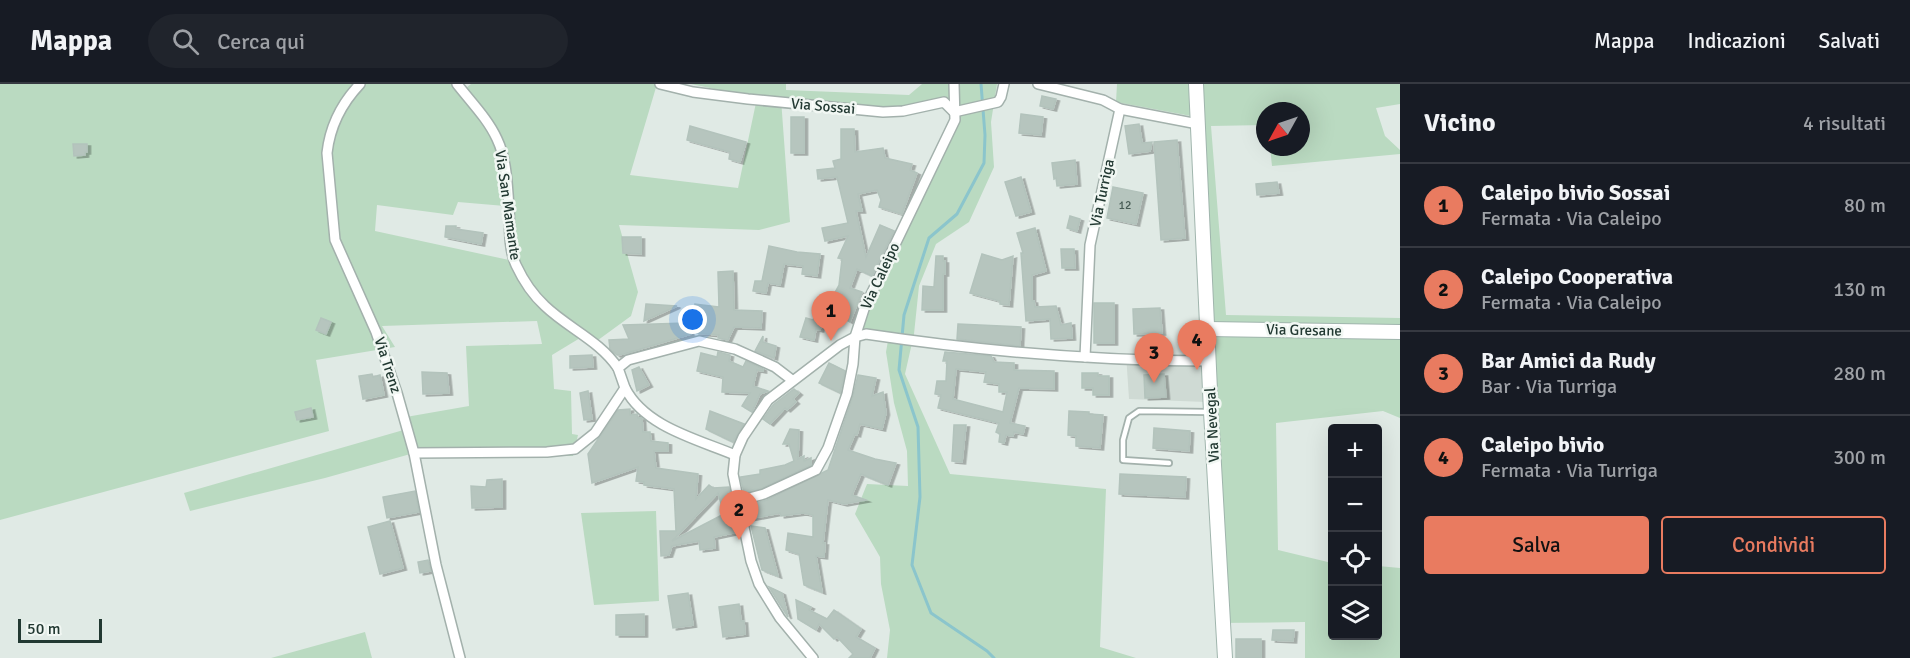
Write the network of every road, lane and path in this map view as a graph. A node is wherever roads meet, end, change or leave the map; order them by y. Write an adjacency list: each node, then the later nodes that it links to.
1 (360, 84): 20 (street, Via Trenz)
2 (457, 84): 16 (street, Via San Mamante)
3 (660, 84): 9 (street, Via Sossai)
4 (954, 84): 9 (street)
5 (1004, 84): 9 (street)
6 (1038, 84): 8 (street)
7 (1196, 84): 10 (main road, Via Nevegal)
8 (1120, 109): 10 (street); 14 (street, Via Turriga)
9 (954, 112): 13 (street, Via Caleipo)
10 (1198, 124): 11 (main road, Via Nevegal)
11 (1208, 329): 12 (main road, Via Gresane); 15 (main road, Via Nevegal)
12 (1400, 332)
13 (855, 337): 14 (street); 17 (street); 23 (street, Via Caleipo)
14 (1085, 357): 15 (street)
15 (1209, 361): 19 (main road, Via Nevegal)
16 (618, 368): 17 (street); 18 (street, Via San Mamante)
17 (792, 380): 21 (street)
18 (626, 388): 20 (street); 21 (street, Via San Mamante)
19 (1211, 412): 22 (lane); 26 (main road, Via Nevegal)
20 (414, 453): 24 (street, Via Trenz)
21 (735, 456): 23 (street)
22 (1169, 463)
23 (738, 501): 25 (street)
24 (460, 658)
25 (813, 658)
26 (1225, 658)

